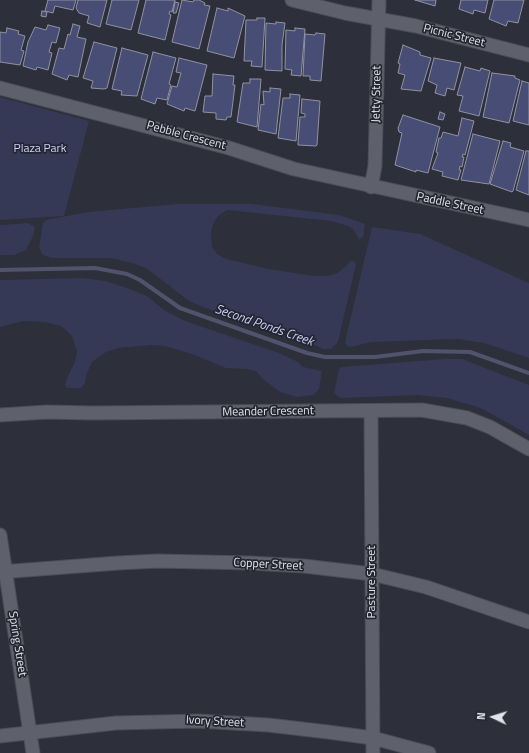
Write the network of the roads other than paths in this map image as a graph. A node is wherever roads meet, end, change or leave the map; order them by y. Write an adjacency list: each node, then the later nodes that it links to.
1 (292, 0): 3 (street)
2 (379, 0): 3 (street, Jetty Street)
3 (378, 19): 4 (street, Picnic Street); 6 (street, Jetty Street)
4 (529, 55)
5 (0, 88): 6 (street, Pebble Crescent)
6 (371, 187): 7 (street, Paddle Street)
7 (529, 220)
8 (371, 410): 9 (street, Meander Crescent); 10 (street, Meander Crescent); 13 (street, Pasture Street)
9 (0, 415)
10 (529, 449)
11 (0, 535): 12 (street, Spring Street)
12 (3, 572): 13 (street, Copper Street); 15 (street, Spring Street)
13 (372, 574): 14 (street, Copper Street); 17 (street, Pasture Street)
14 (529, 622)
15 (30, 732): 16 (street, Ivory Street); 17 (street, Ivory Street); 18 (street, Spring Street)
16 (0, 736)
17 (373, 738): 19 (street, Pasture Street); 20 (street, Ivory Street)
18 (33, 753)
19 (372, 753)
20 (429, 753)

